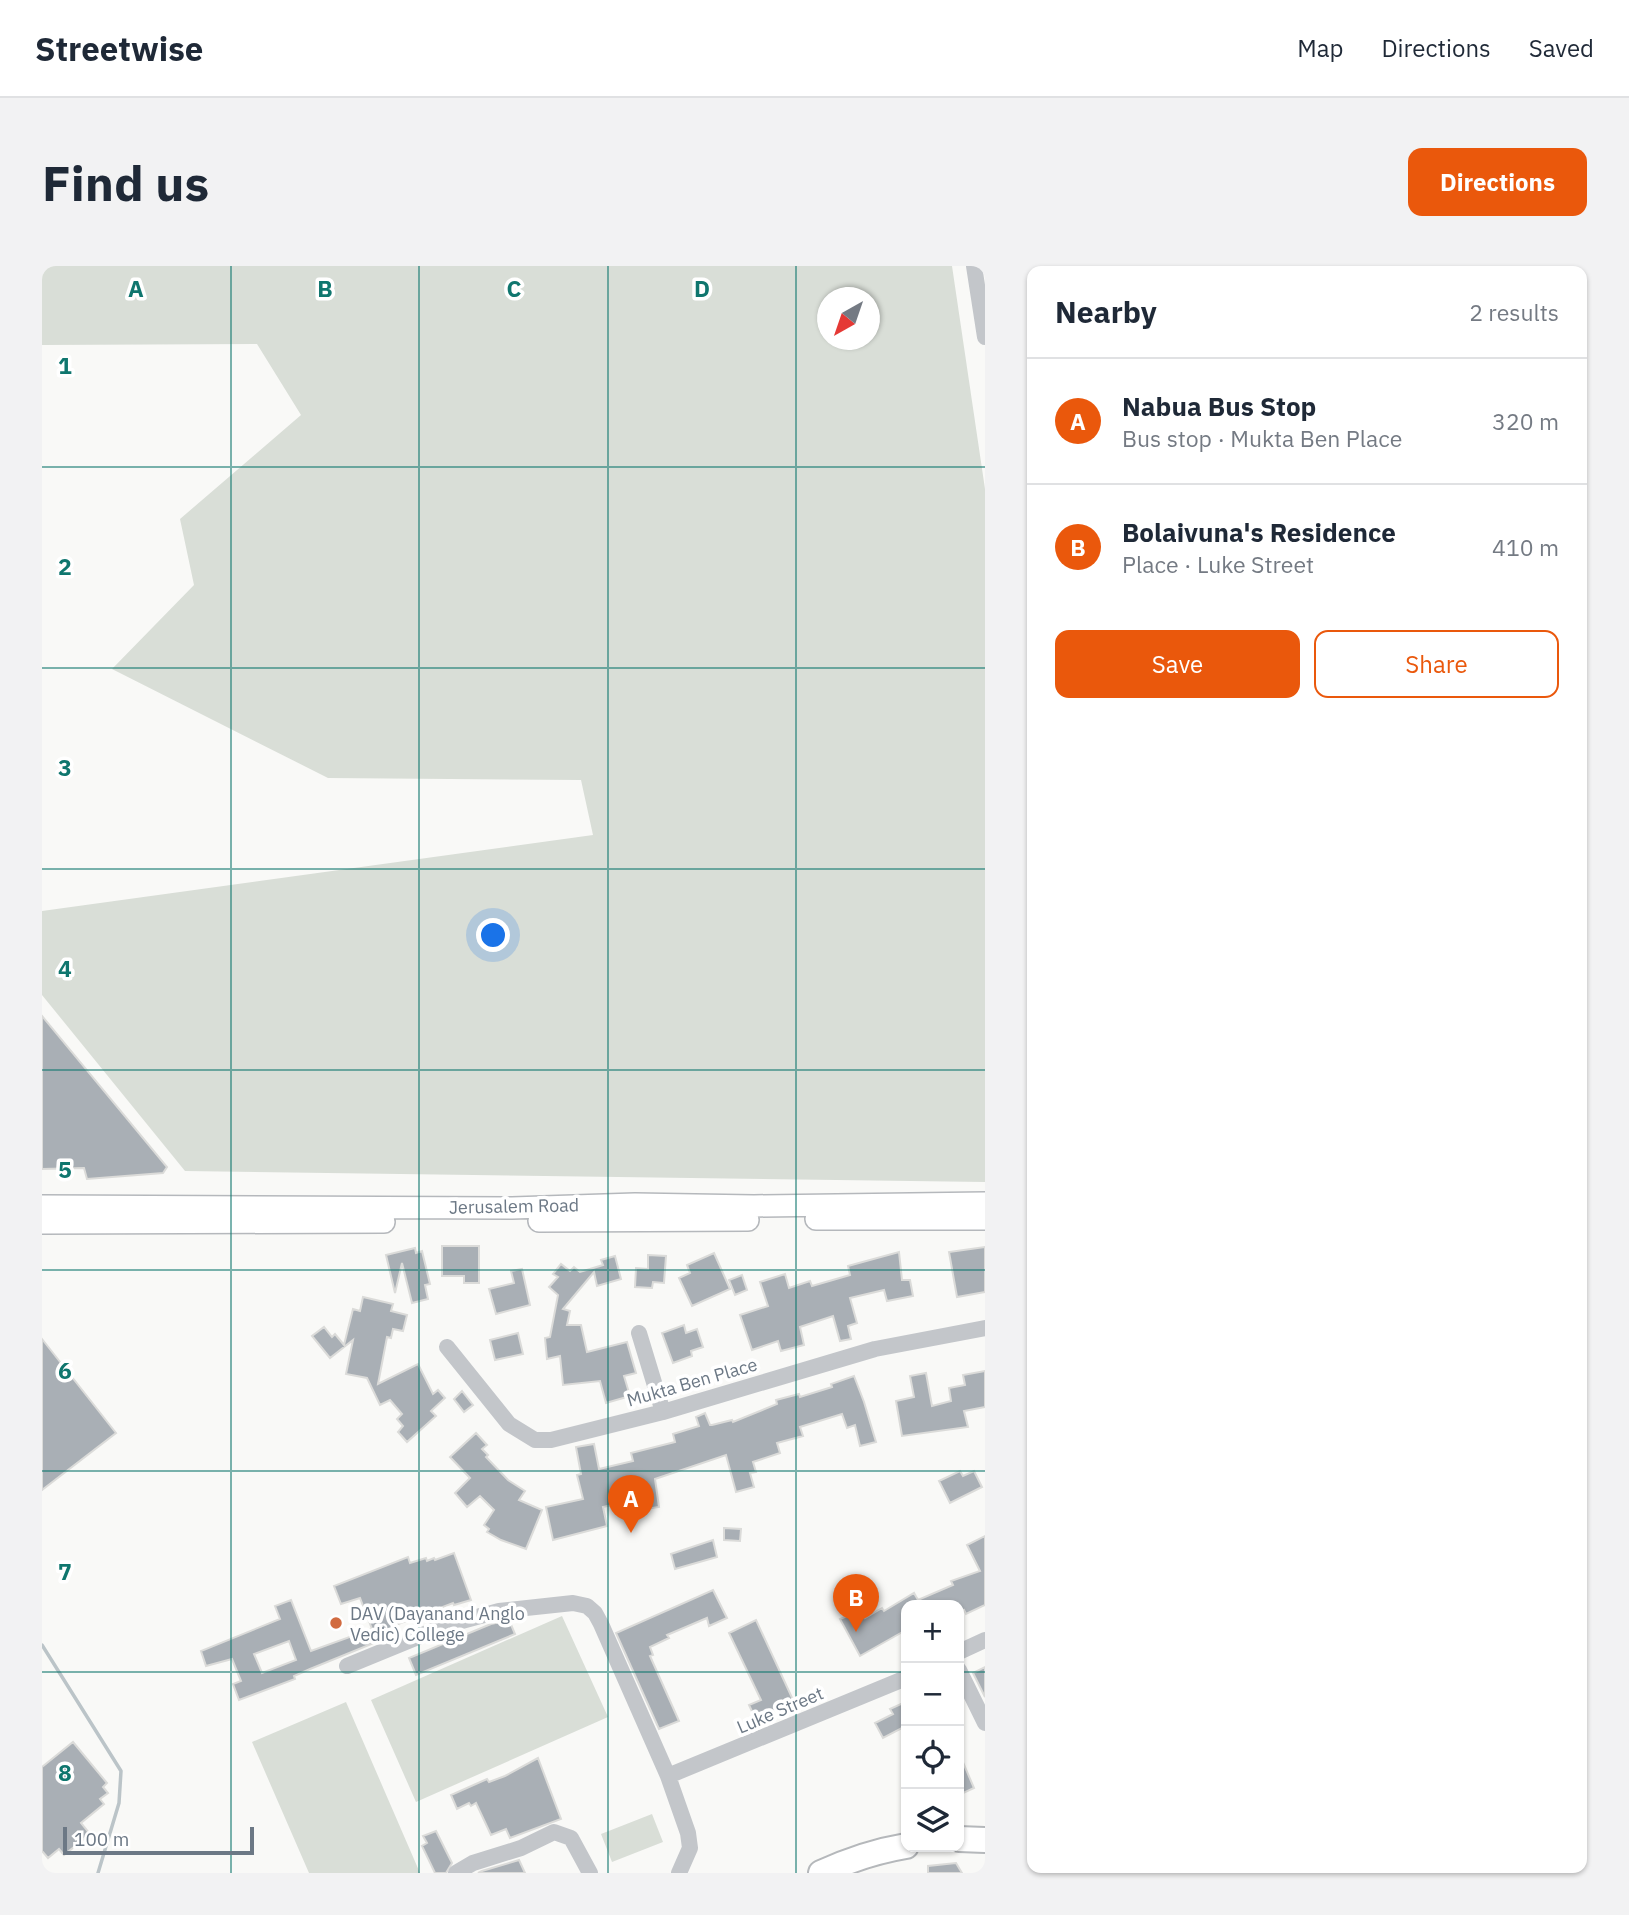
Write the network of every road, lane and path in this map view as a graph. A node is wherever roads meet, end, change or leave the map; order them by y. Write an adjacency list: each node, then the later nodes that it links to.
1 (974, 266): 2 (street)
2 (985, 337)
3 (985, 1203): 4 (main road, Jerusalem Road)
4 (42, 1206)
5 (985, 1219): 6 (main road, Jerusalem Road)
6 (42, 1223)
7 (985, 1328): 10 (street, Mukta Ben Place)
8 (639, 1333): 10 (street)
9 (447, 1347): 10 (street, Mukta Ben Place)
10 (663, 1412)
11 (985, 1640): 12 (street)
12 (964, 1650)
13 (347, 1666): 17 (street)
14 (901, 1680): 17 (street, Luke Street)
15 (964, 1680): 16 (street)
16 (985, 1723)
17 (668, 1776): 23 (street)
18 (964, 1839): 19 (highway)
19 (985, 1840)
20 (901, 1847): 24 (highway)
21 (456, 1873): 22 (street)
22 (590, 1873)
23 (679, 1873)
24 (821, 1873)

